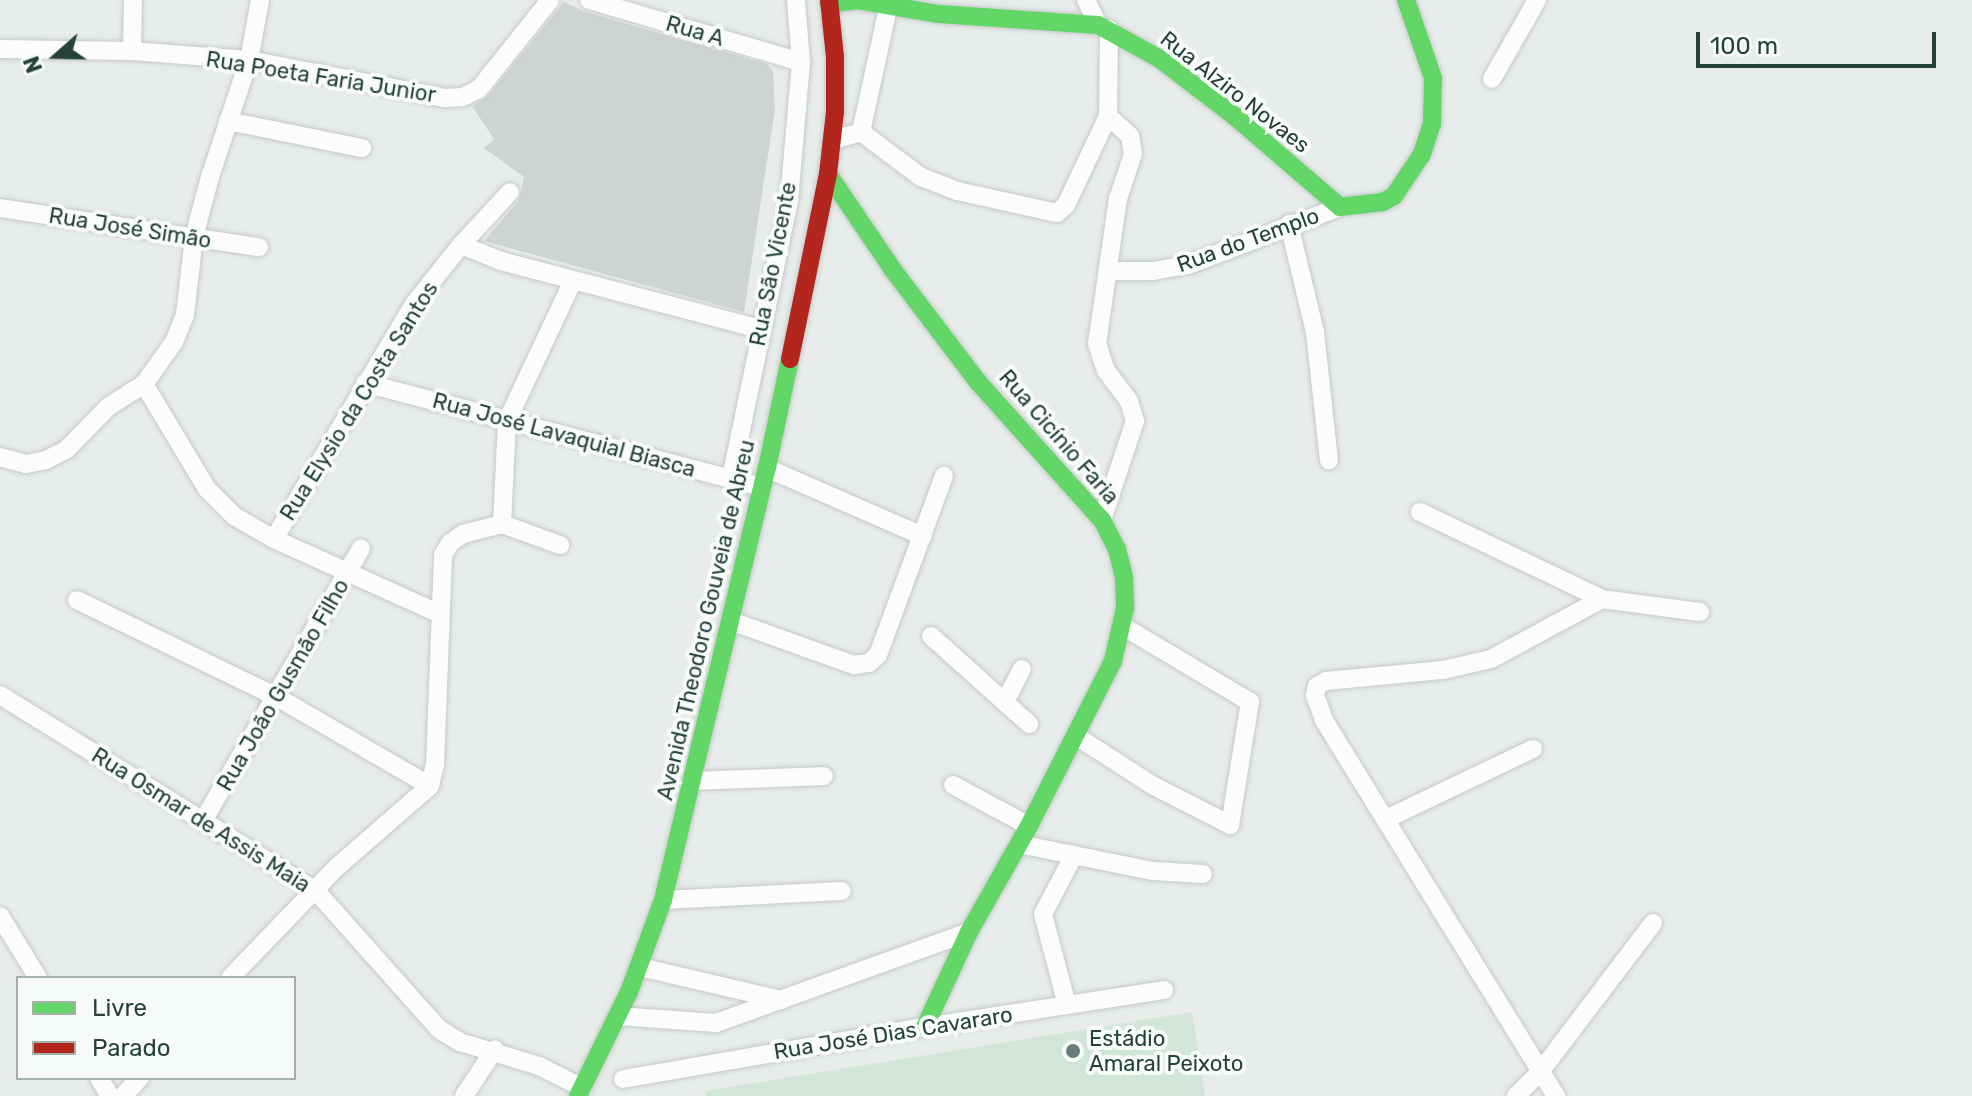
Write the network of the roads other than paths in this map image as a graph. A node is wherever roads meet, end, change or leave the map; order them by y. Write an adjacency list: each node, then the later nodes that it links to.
1 (133, 0): 14 (street)
2 (260, 0): 15 (street)
3 (550, 0): 15 (street, Rua Poeta Faria Junior)
4 (589, 0): 16 (street, Rua A)
5 (796, 0): 16 (street, Rua São Vicente)
6 (856, 0): 10 (street, Rua Alziro Novaes); 11 (street, Rua Alziro Novaes)
7 (1086, 0): 12 (street)
8 (1406, 0): 25 (street)
9 (1537, 0): 17 (street)
10 (829, 2): 21 (street, Avenida Theodoro Gouveia de Abreu)
11 (888, 8): 12 (street, Rua Alziro Novaes); 20 (street)
12 (1103, 27): 18 (street); 25 (street, Rua Alziro Novaes)
13 (0, 49): 14 (street, Rua Poeta Faria Junior)
14 (132, 51): 15 (street, Rua Poeta Faria Junior)
15 (249, 60): 19 (street)
16 (801, 62): 33 (street, Rua São Vicente)
17 (1492, 79)
18 (1108, 116): 20 (street); 31 (street)
19 (228, 121): 22 (street); 28 (street)
20 (861, 132): 21 (street)
21 (832, 140): 23 (street, Avenida Theodoro Gouveia de Abreu)
22 (362, 148)
23 (828, 174): 39 (street, Avenida Theodoro Gouveia de Abreu); 44 (street, Rua Cicínio Faria)
24 (510, 192): 29 (street, Rua Elysio da Costa Santos)
25 (1340, 207): 27 (street, Rua do Templo)
26 (0, 208): 28 (street, Rua José Simão)
27 (1289, 224): 31 (street, Rua do Templo); 38 (street)
28 (194, 237): 30 (street, Rua José Simão); 35 (street)
29 (461, 245): 32 (street); 34 (street, Rua Elysio da Costa Santos)
30 (259, 247)
31 (1108, 271): 44 (street)
32 (573, 281): 33 (street); 36 (street)
33 (760, 329): 41 (street, Rua São Vicente)
34 (365, 383): 36 (street, Rua José Lavaquial Biasca); 47 (street, Rua Elysio da Costa Santos)
35 (144, 384): 37 (street); 47 (street)
36 (507, 421): 41 (street, Rua José Lavaquial Biasca); 45 (street)
37 (0, 457)
38 (1329, 460)
39 (767, 468): 42 (street, Avenida Theodoro Gouveia de Abreu); 46 (street)
40 (944, 476): 46 (street)
41 (731, 478): 42 (street, Rua José Lavaquial Biasca)
42 (762, 487): 55 (street, Avenida Theodoro Gouveia de Abreu)
43 (1420, 512): 51 (street)
44 (1102, 520): 56 (street, Rua Cicínio Faria)
45 (502, 524): 48 (street); 54 (street)
46 (923, 536): 55 (street)
47 (274, 539): 50 (street)
48 (560, 545)
49 (361, 548): 50 (street, Rua João Gusmão Filho)
50 (349, 572): 54 (street); 60 (street, Rua João Gusmão Filho)
51 (1602, 599): 53 (street); 69 (street)
52 (77, 600): 60 (street)
53 (1700, 612)
54 (440, 614): 68 (street)
55 (731, 621): 66 (street, Avenida Theodoro Gouveia de Abreu)
56 (1121, 625): 63 (street, Rua Cicínio Faria); 63 (street)
57 (931, 636): 61 (street)
58 (1022, 669): 61 (street)
59 (0, 695): 70 (street, Rua Osmar de Assis Maia)
60 (277, 697): 68 (street); 70 (street, Rua João Gusmão Filho)
61 (1005, 702): 62 (street)
62 (1029, 724)
63 (1076, 736): 71 (street, Rua Cicínio Faria)
64 (1533, 749): 69 (street)
65 (824, 776): 66 (street)
66 (694, 781): 77 (street, Avenida Theodoro Gouveia de Abreu)
67 (953, 785): 71 (street)
68 (430, 786): 75 (street)
69 (1386, 819): 90 (street)
70 (203, 821): 75 (street, Rua Osmar de Assis Maia)
71 (1029, 826): 72 (street, Rua Cicínio Faria)
72 (1019, 844): 73 (street); 80 (street, Rua Cicínio Faria)
73 (1074, 855): 74 (street); 86 (street)
74 (1203, 874)
75 (316, 891): 83 (street); 89 (street, Rua Osmar de Assis Maia)
76 (842, 891): 77 (street)
77 (663, 900): 81 (street, Avenida Theodoro Gouveia de Abreu)
78 (0, 916): 82 (street)
79 (1653, 923): 90 (street)
80 (969, 932): 85 (street); 88 (street, Rua Cicínio Faria)
81 (640, 967): 85 (street); 87 (street, Avenida Theodoro Gouveia de Abreu)
82 (37, 976)
83 (232, 976)
84 (1164, 990): 86 (street, Rua José Dias Cavararo)
85 (781, 1000): 87 (street)
86 (1067, 1005): 88 (street, Rua José Dias Cavararo)
87 (618, 1016): 93 (street, Avenida Theodoro Gouveia de Abreu)
88 (925, 1027): 91 (street, Rua José Dias Cavararo)
89 (495, 1049): 93 (street, Rua Osmar de Assis Maia); 95 (street)
90 (1540, 1072): 96 (street); 97 (street)
91 (623, 1079)
92 (138, 1080): 94 (street)
93 (581, 1092)
94 (123, 1096)
95 (464, 1096)
96 (1516, 1096)
97 (1556, 1096)

